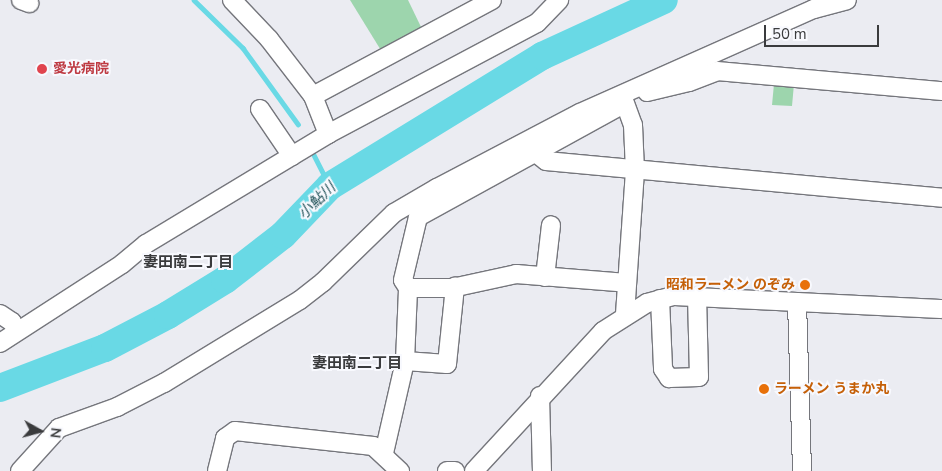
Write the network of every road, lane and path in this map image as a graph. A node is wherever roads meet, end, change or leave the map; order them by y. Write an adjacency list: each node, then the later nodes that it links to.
1 (232, 0): 6 (street)
2 (492, 0): 6 (street)
3 (559, 0): 9 (street)
4 (847, 0): 7 (street)
5 (942, 91): 7 (street)
6 (313, 96): 9 (street)
7 (624, 98): 10 (street); 12 (street); 31 (street)
8 (260, 109): 11 (street)
9 (328, 134): 11 (street)
10 (537, 154): 12 (street); 18 (street)
11 (292, 156): 25 (street)
12 (635, 171): 13 (street); 16 (street)
13 (942, 198)
14 (550, 225): 15 (street)
15 (545, 276): 16 (street); 17 (street)
16 (627, 283): 24 (street)
17 (455, 286): 18 (street); 27 (street)
18 (408, 288): 27 (street)
19 (697, 297): 20 (street); 20 (street); 21 (street)
20 (660, 299): 24 (street)
21 (797, 302): 22 (street); 37 (street)
22 (942, 309)
23 (0, 314): 25 (street)
24 (625, 315): 28 (street)
25 (17, 331): 26 (street)
26 (0, 343)
27 (405, 361): 29 (street)
28 (540, 396): 30 (street); 36 (street)
29 (384, 453): 32 (street); 33 (street)
30 (476, 470)
31 (20, 471)
32 (217, 471)
33 (400, 471)
34 (447, 471): 35 (street)
35 (455, 471)
36 (542, 471)
37 (802, 471)

